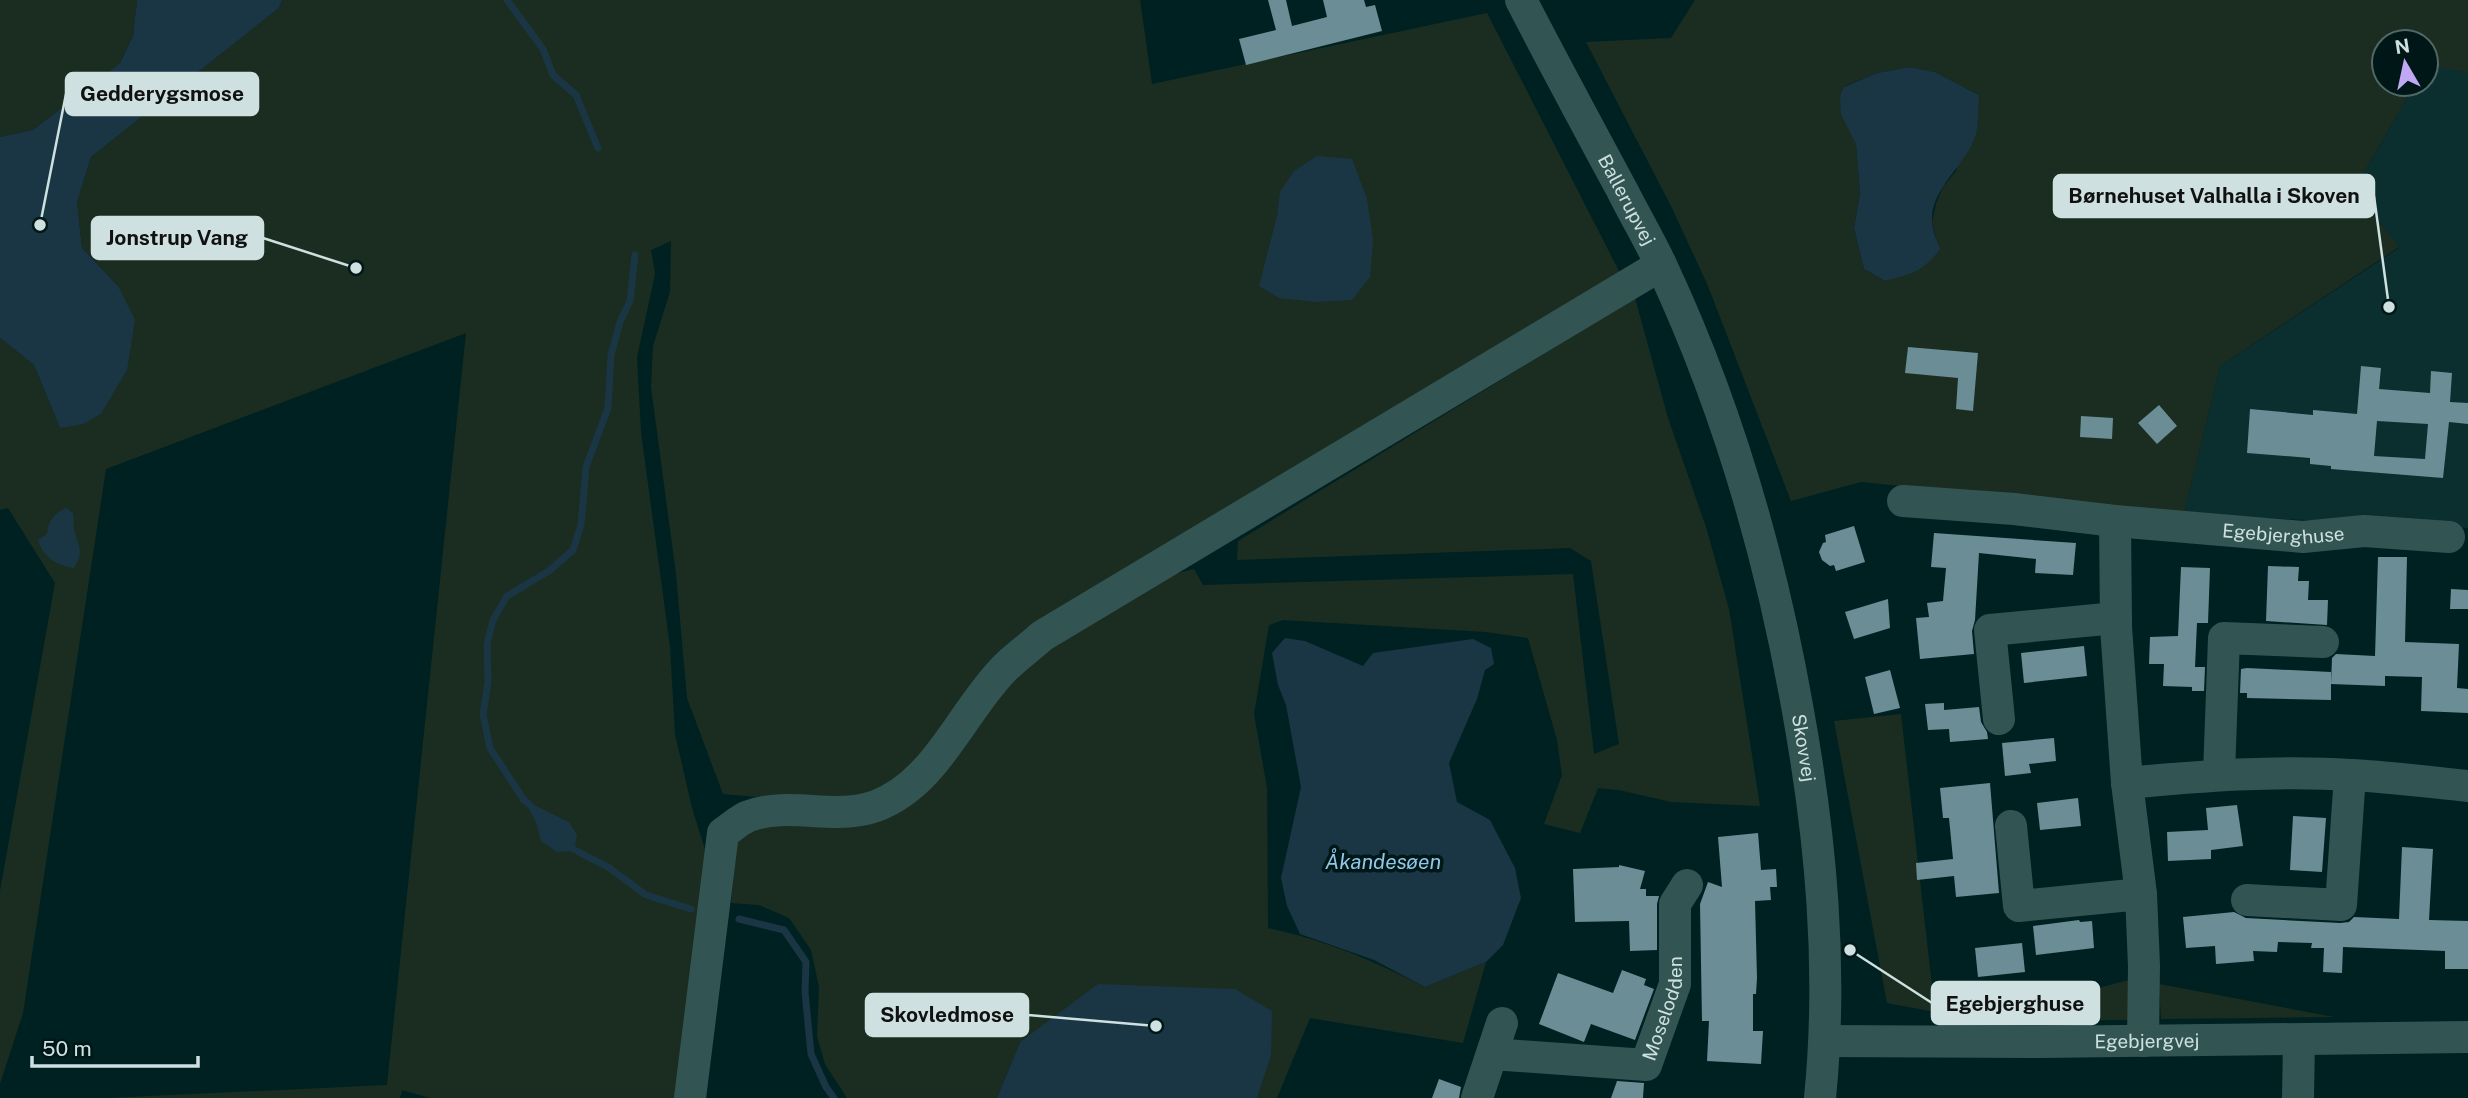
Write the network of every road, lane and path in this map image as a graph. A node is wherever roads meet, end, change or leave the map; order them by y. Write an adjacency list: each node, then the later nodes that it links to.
1 (1521, 0): 2 (street, Ballerupvej)
2 (1661, 265): 3 (street, Ballerupvej); 24 (street)
3 (1718, 407): 21 (street, Skovvej)
4 (1903, 501): 5 (street, Egebjerghuse)
5 (2115, 522): 6 (street, Egebjerghuse); 7 (street)
6 (2449, 537)
7 (2116, 618): 9 (street); 12 (street)
8 (2323, 642): 10 (street)
9 (1999, 719)
10 (2219, 774): 11 (street); 12 (street)
11 (2350, 775): 13 (street); 17 (street)
12 (2127, 783): 16 (street)
13 (2468, 786)
14 (2011, 826): 16 (street)
15 (1687, 886): 23 (street, Moselodden)
16 (2141, 894): 22 (street)
17 (2247, 900)
18 (1502, 1023): 23 (street)
19 (2468, 1037): 20 (street, Egebjergvej)
20 (2298, 1040): 22 (street, Egebjergvej); 27 (street)
21 (1825, 1041): 22 (street, Egebjergvej); 26 (street, Skovvej)
22 (2143, 1041)
23 (1492, 1055): 25 (street)
24 (690, 1098)
25 (1477, 1098)
26 (1819, 1098)
27 (2298, 1098)

